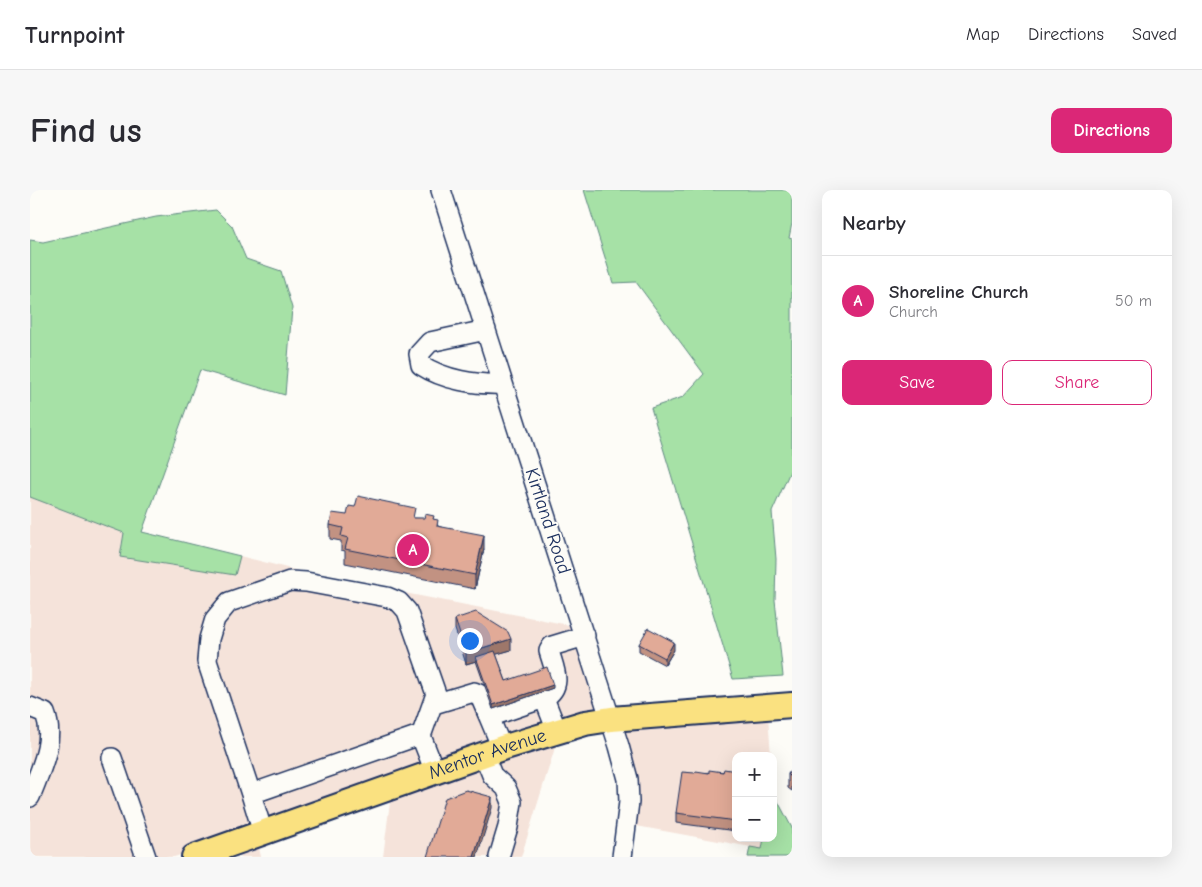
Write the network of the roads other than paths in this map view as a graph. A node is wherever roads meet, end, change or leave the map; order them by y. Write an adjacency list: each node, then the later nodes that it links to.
1 (441, 190): 2 (street, Kirtland Road)
2 (486, 330): 3 (street, Kirtland Road); 3 (street)
3 (503, 384): 4 (street, Kirtland Road)
4 (585, 636): 5 (street); 10 (street, Kirtland Road)
5 (544, 698): 9 (street); 11 (street)
6 (434, 704): 9 (street); 12 (street); 16 (street)
7 (792, 705): 10 (main road, Mentor Avenue)
8 (30, 707): 17 (street)
9 (488, 717): 13 (street)
10 (611, 719): 11 (main road, Mentor Avenue); 22 (street, Kirtland Road)
11 (558, 731): 13 (main road, Mentor Avenue)
12 (421, 736): 15 (street); 16 (street)
13 (493, 751): 15 (main road, Mentor Avenue); 21 (street)
14 (112, 758): 19 (street)
15 (435, 772): 18 (main road, Mentor Avenue)
16 (251, 794): 18 (street)
17 (30, 797)
18 (263, 833): 20 (main road, Mentor Avenue)
19 (146, 857)
20 (194, 857)
21 (498, 857)
22 (622, 857)

